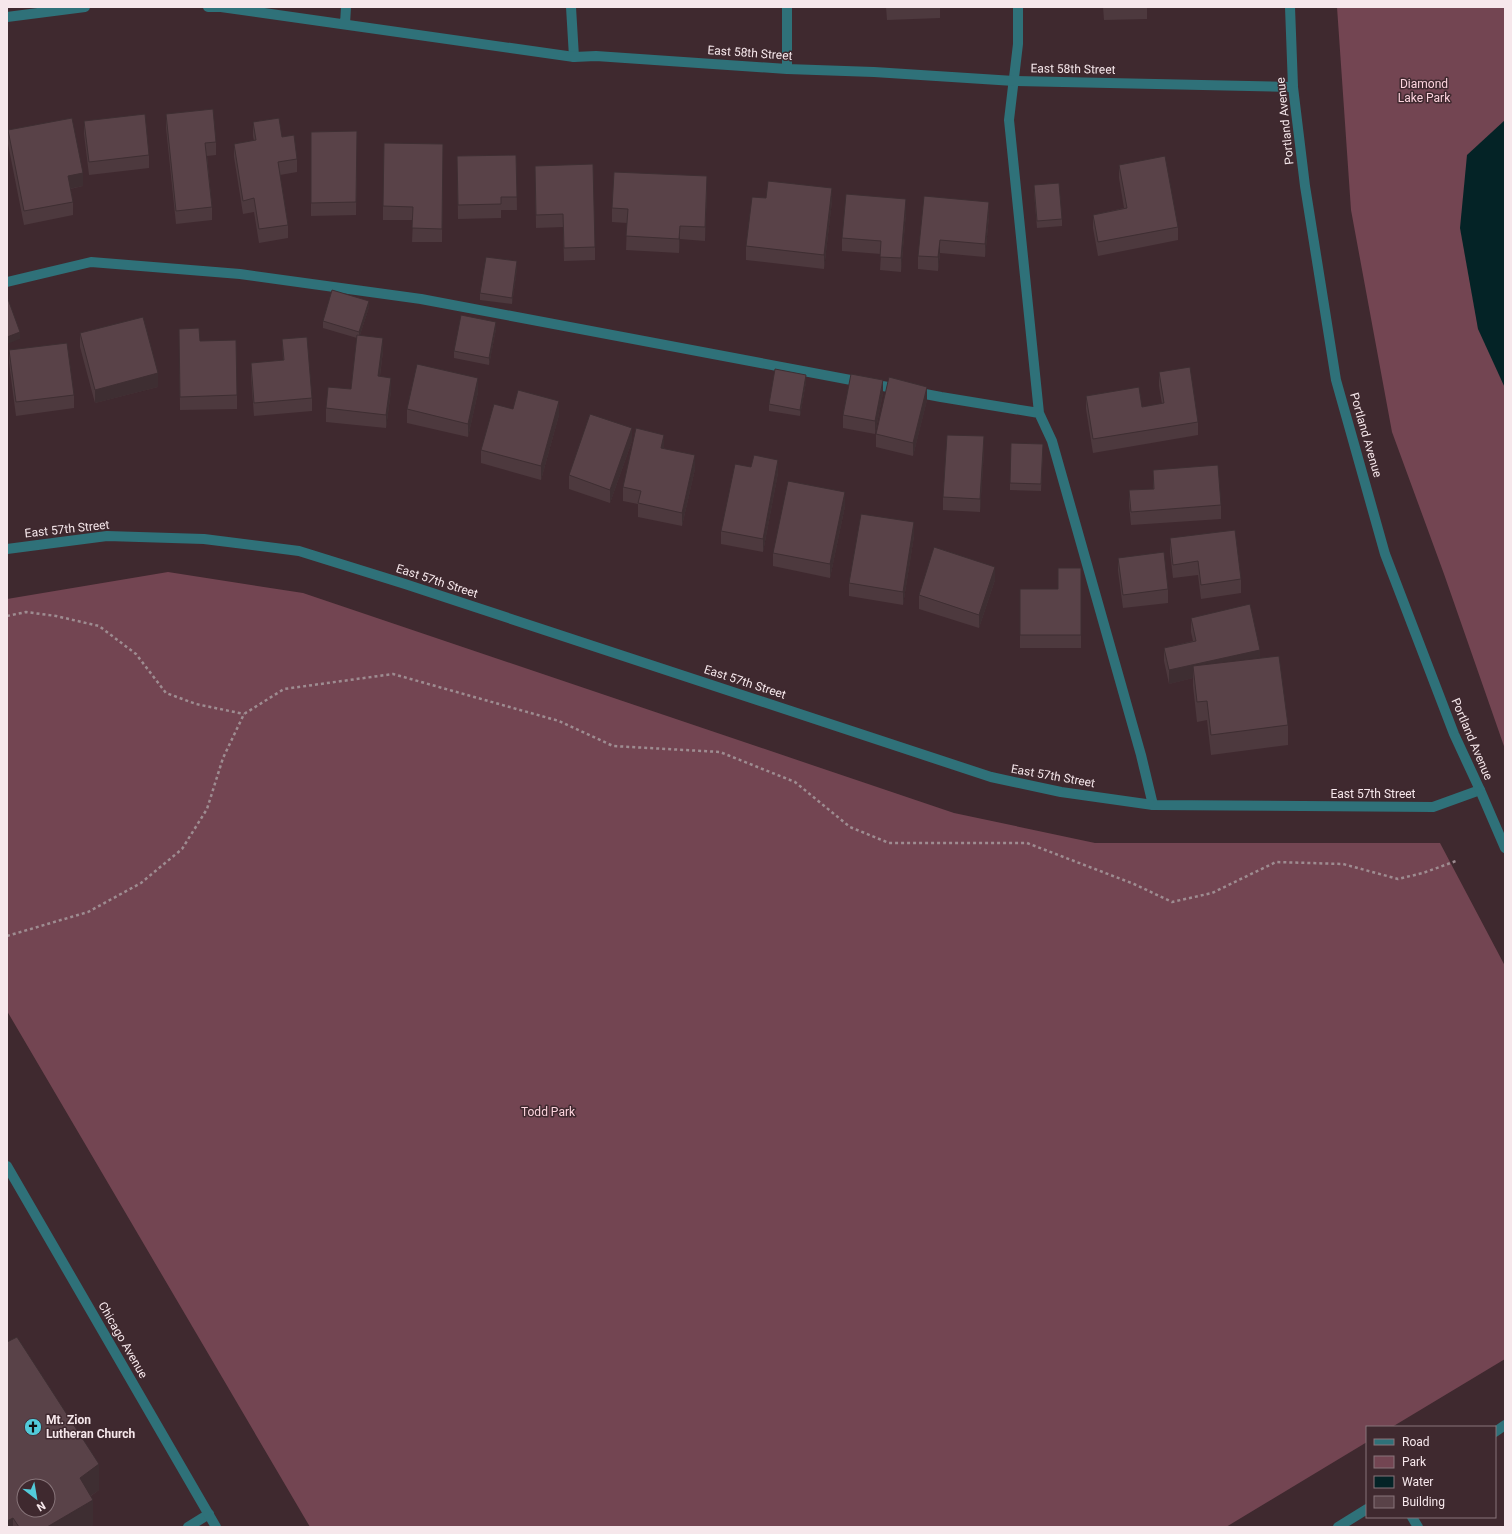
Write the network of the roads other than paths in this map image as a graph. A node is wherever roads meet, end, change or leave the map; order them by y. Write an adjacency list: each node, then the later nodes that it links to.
1 (85, 7): 8 (street)
2 (208, 7): 9 (street, East 58th Street)
3 (346, 7): 9 (street)
4 (571, 7): 10 (street)
5 (787, 7): 11 (street)
6 (1018, 7): 12 (street)
7 (1290, 7): 13 (street, Portland Avenue)
8 (7, 18)
9 (345, 24): 10 (street, East 58th Street)
10 (574, 57): 11 (street, East 58th Street)
11 (787, 69): 12 (street, East 58th Street)
12 (1014, 81): 13 (street, East 58th Street); 15 (street)
13 (1293, 86): 17 (street, Portland Avenue)
14 (7, 282): 15 (street)
15 (1039, 413): 18 (street)
16 (7, 549): 18 (street, East 57th Street)
17 (1480, 790): 18 (street, East 57th Street); 19 (street, Portland Avenue)
18 (1153, 804)
19 (1505, 848)
20 (7, 1166): 24 (street, Chicago Avenue)
21 (1505, 1425): 22 (street)
22 (1496, 1431)
23 (1366, 1510): 28 (street)
24 (209, 1514): 26 (street); 27 (street, Chicago Avenue)
25 (1413, 1518): 29 (street)
26 (188, 1527)
27 (216, 1527)
28 (1338, 1527)
29 (1418, 1527)

